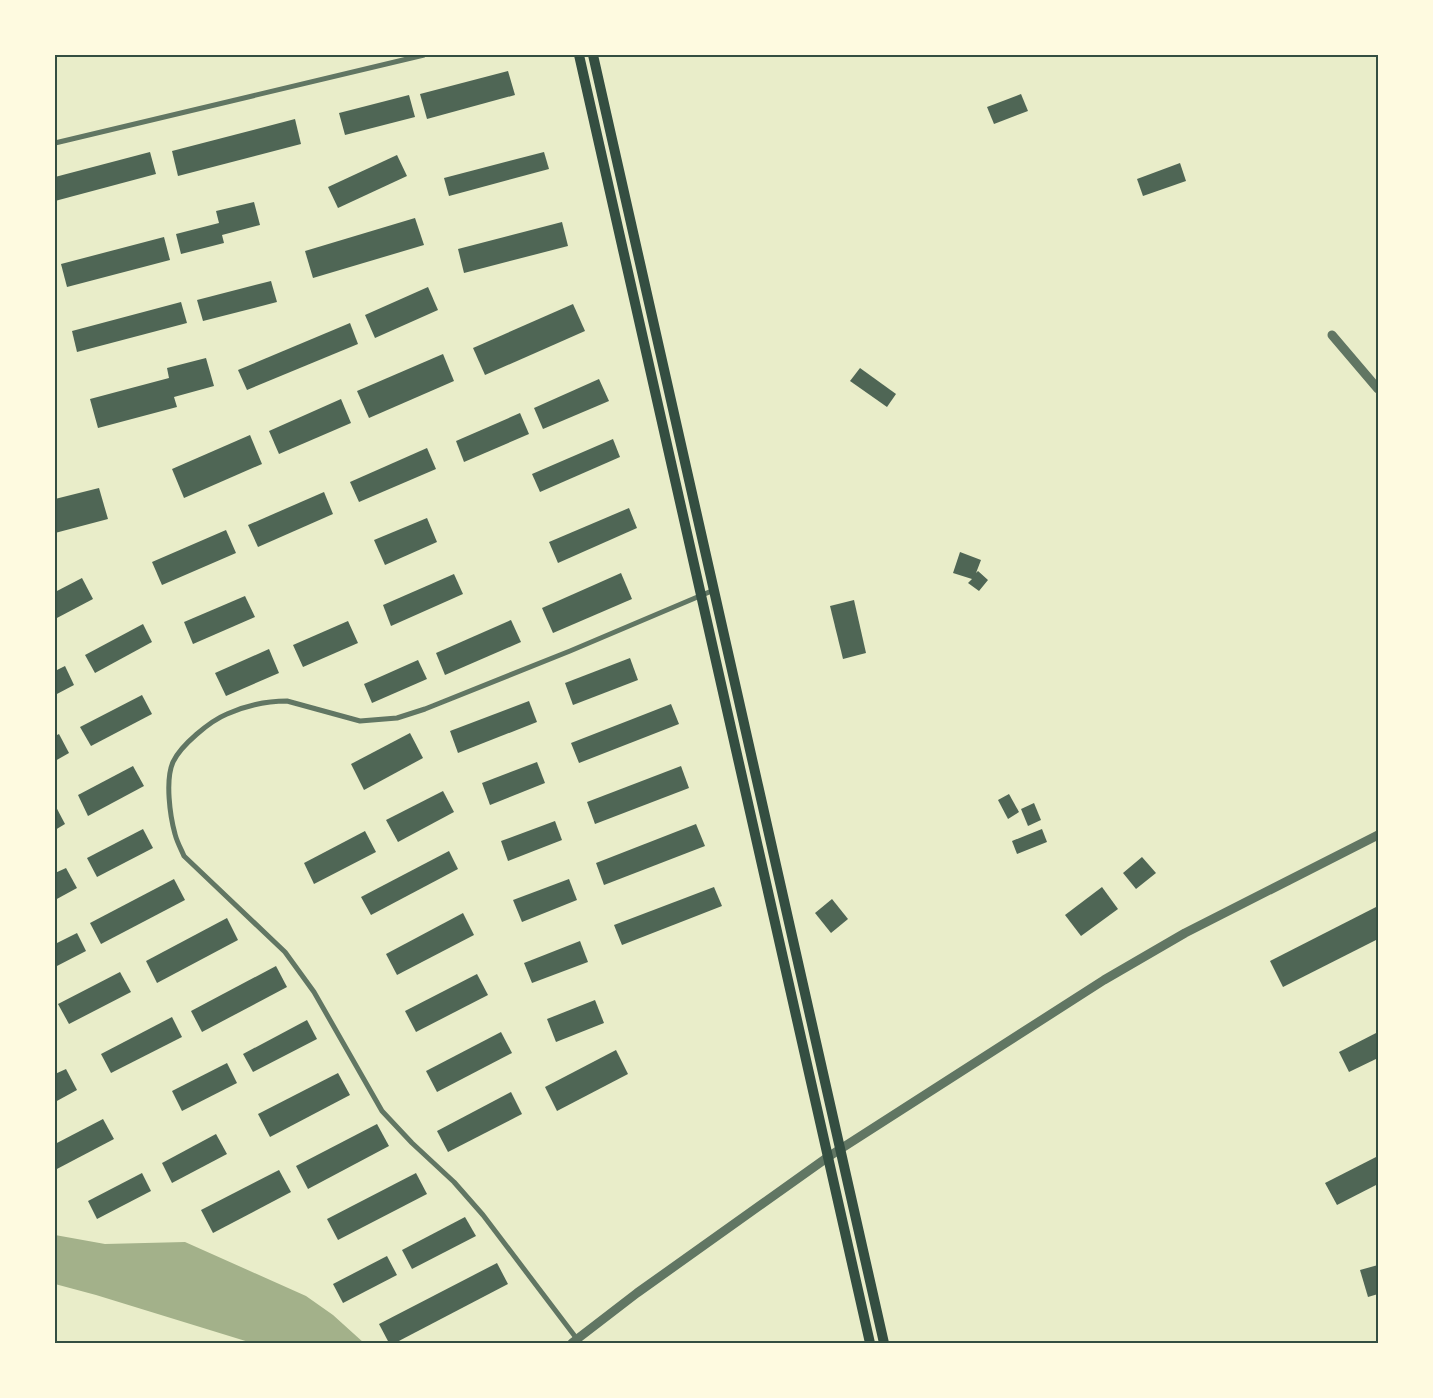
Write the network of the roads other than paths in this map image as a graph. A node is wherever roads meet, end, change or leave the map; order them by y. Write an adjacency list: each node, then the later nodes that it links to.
1 (424, 55): 4 (street)
2 (579, 55): 8 (main road)
3 (593, 55): 7 (main road)
4 (55, 144)
5 (1332, 335): 6 (street)
6 (1378, 389)
7 (715, 590): 8 (street); 10 (main road)
8 (701, 595): 11 (main road); 12 (street)
9 (1378, 836): 10 (street)
10 (841, 1148): 11 (street); 14 (main road)
11 (828, 1157): 12 (street); 13 (main road)
12 (574, 1341)
13 (870, 1343)
14 (884, 1343)

